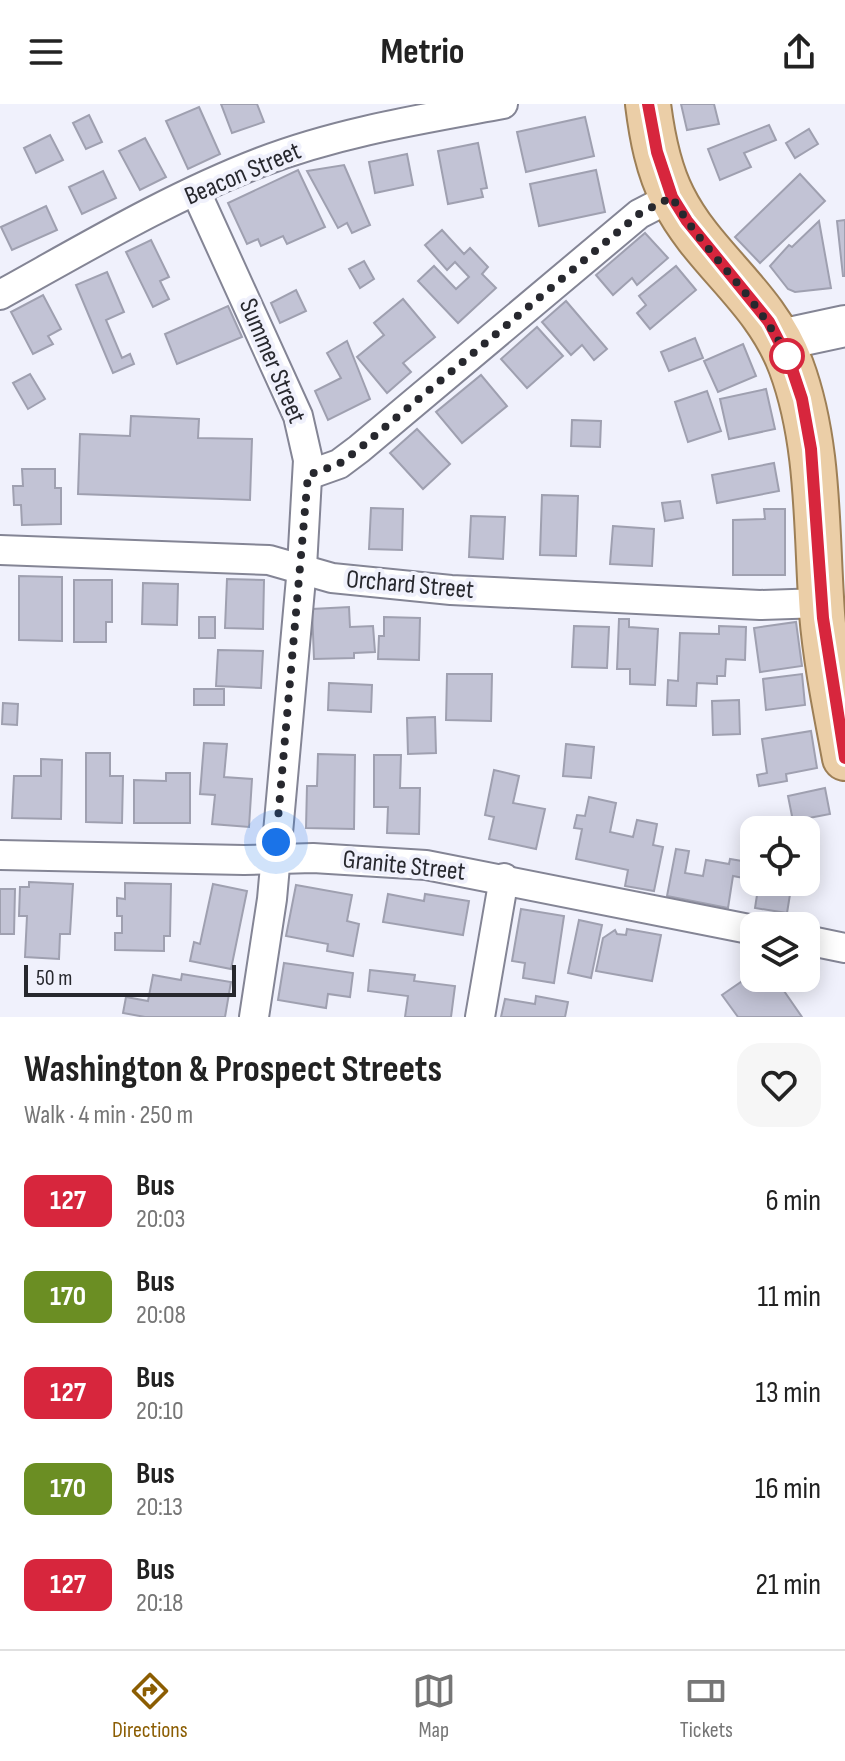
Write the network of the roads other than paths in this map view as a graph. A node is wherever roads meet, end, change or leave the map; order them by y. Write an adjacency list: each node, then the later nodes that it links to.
1 (503, 104): 3 (street, Beacon Street)
2 (648, 104): 5 (main road)
3 (363, 117): 4 (street, Beacon Street)
4 (196, 192): 6 (street, Beacon Street); 9 (street, Summer Street)
5 (672, 197): 8 (main road); 9 (street)
6 (0, 295)
7 (845, 326): 8 (street)
8 (780, 340): 10 (main road)
9 (308, 475): 12 (street, Summer Street)
10 (832, 545): 13 (main road)
11 (0, 550): 12 (street, Orchard Street)
12 (302, 567): 13 (street, Orchard Street); 16 (street, Summer Street)
13 (822, 603): 14 (main road)
14 (845, 758)
15 (0, 855): 16 (street, Granite Street)
16 (275, 859): 17 (street, Granite Street); 21 (street, Summer Street)
17 (504, 878): 18 (street, Granite Street); 22 (street)
18 (740, 927)
19 (820, 943): 20 (street)
20 (845, 948)
21 (254, 1017)
22 (480, 1017)

